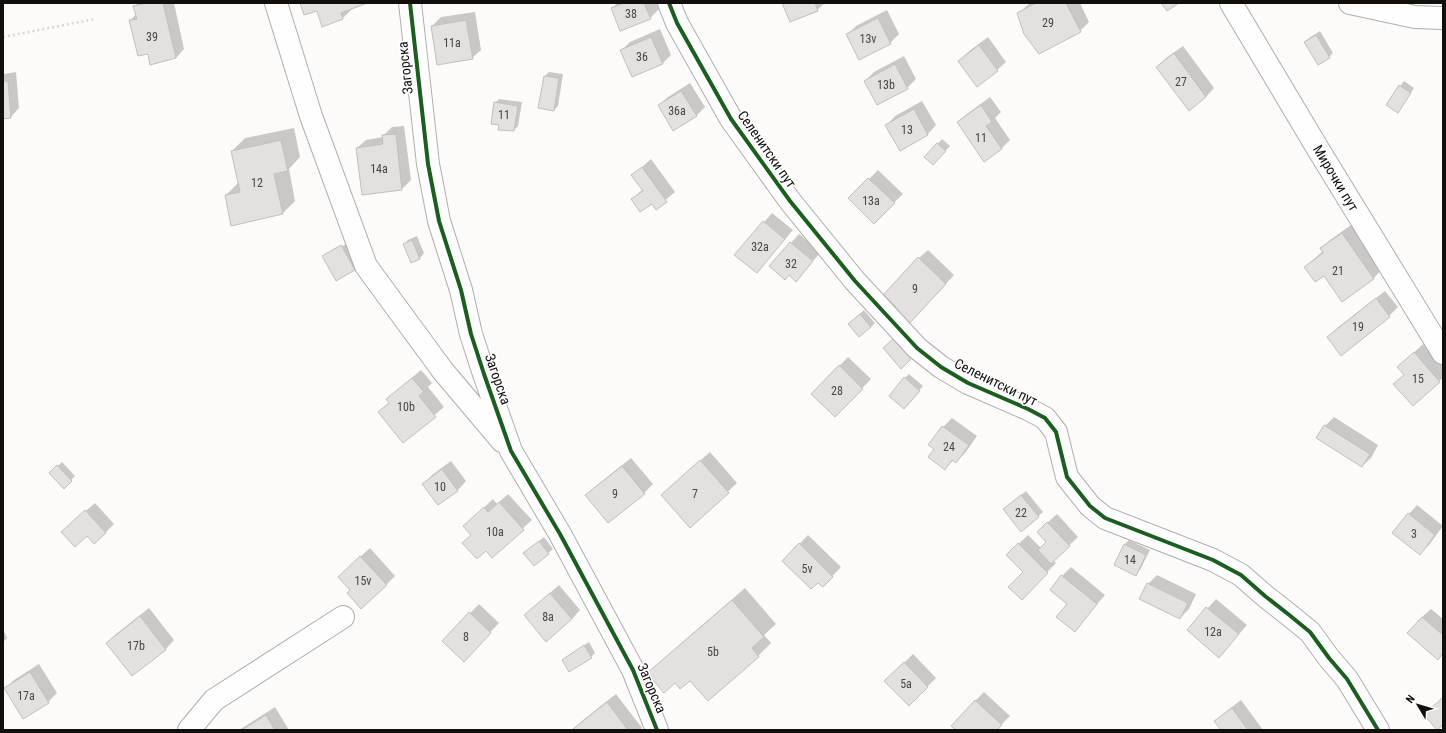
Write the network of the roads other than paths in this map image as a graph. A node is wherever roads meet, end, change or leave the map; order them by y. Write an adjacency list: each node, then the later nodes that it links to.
1 (276, 3): 8 (street)
2 (410, 3): 8 (street, Загорска)
3 (669, 3): 12 (street, Селенитски пут)
4 (1231, 3): 7 (street, Мирочки пут)
5 (1350, 3): 6 (street)
6 (1443, 18)
7 (1443, 353)
8 (511, 451): 11 (street, Загорска)
9 (343, 617): 10 (street)
10 (189, 730)
11 (657, 730)
12 (1378, 730)

